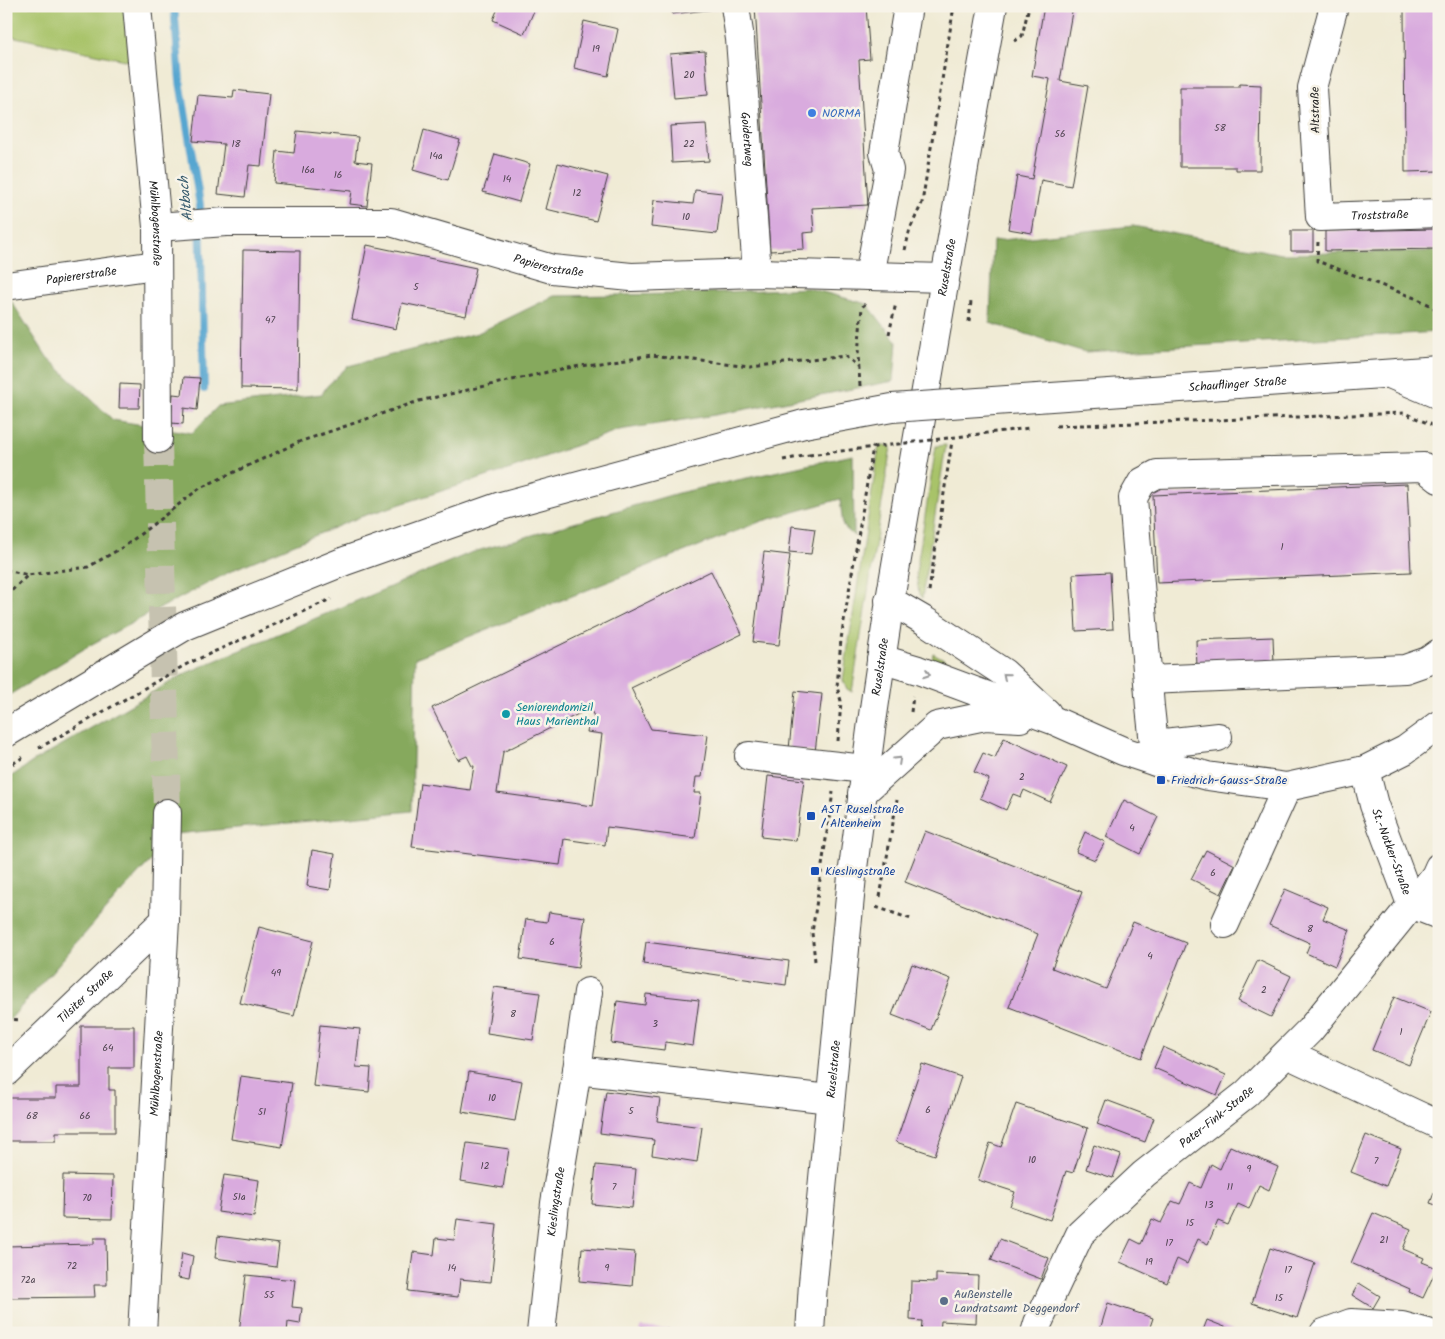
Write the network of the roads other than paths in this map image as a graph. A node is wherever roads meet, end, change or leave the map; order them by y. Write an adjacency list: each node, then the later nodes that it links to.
1 (137, 6): 8 (street, Mühlbogenstraße)
2 (735, 6): 10 (street, Goidertweg)
3 (908, 6): 11 (street)
4 (993, 6): 12 (street, Ruselstraße)
5 (1334, 6): 7 (street, Altstraße)
6 (1439, 213): 7 (street, Troststraße)
7 (1320, 217)
8 (157, 227): 9 (street, Mühlbogenstraße); 10 (street, Papiererstraße)
9 (156, 265): 13 (street, Papiererstraße); 17 (street, Mühlbogenstraße)
10 (757, 273): 11 (street, Papiererstraße)
11 (869, 276): 12 (street, Papiererstraße)
12 (945, 278): 19 (street, Ruselstraße)
13 (6, 286)
14 (1439, 370): 15 (street, Schauflinger Straße)
15 (1388, 374): 16 (street); 25 (street, Schauflinger Straße, bridge)
16 (1439, 394)
17 (158, 440)
18 (1439, 479): 22 (street)
19 (889, 600): 21 (street, Ruselstraße); 23 (street, one-way to 19)
20 (1439, 653): 22 (street)
21 (881, 659): 23 (street, one-way to 23); 30 (street, Ruselstraße)
22 (1148, 680): 27 (street)
23 (1055, 720): 27 (street); 30 (street, one-way to 23)
24 (1439, 725): 29 (street)
25 (6, 733)
26 (1218, 737): 27 (street)
27 (1156, 753): 31 (street)
28 (749, 756): 30 (street)
29 (1365, 770): 31 (street); 34 (street, St.-Notker-Straße)
30 (863, 781): 42 (street, Ruselstraße)
31 (1288, 787): 37 (street)
32 (167, 813): 36 (street, Mühlbogenstraße)
33 (1439, 867): 34 (street, Pater-Fink-Straße)
34 (1412, 904): 35 (street, St.-Notker-Straße); 39 (street, Pater-Fink-Straße)
35 (1439, 915)
36 (165, 920): 41 (street, Tilsiter Straße); 44 (street, Mühlbogenstraße)
37 (1225, 924)
38 (588, 992): 40 (street, Kieslingstraße)
39 (1287, 1054): 43 (street); 47 (street, Pater-Fink-Straße)
40 (577, 1070): 42 (street); 45 (street, Kieslingstraße)
41 (6, 1072)
42 (830, 1099): 46 (street, Ruselstraße)
43 (1439, 1125)
44 (142, 1333)
45 (542, 1333)
46 (810, 1333)
47 (1035, 1333)
48 (1324, 1333): 49 (street)
49 (1428, 1333)

